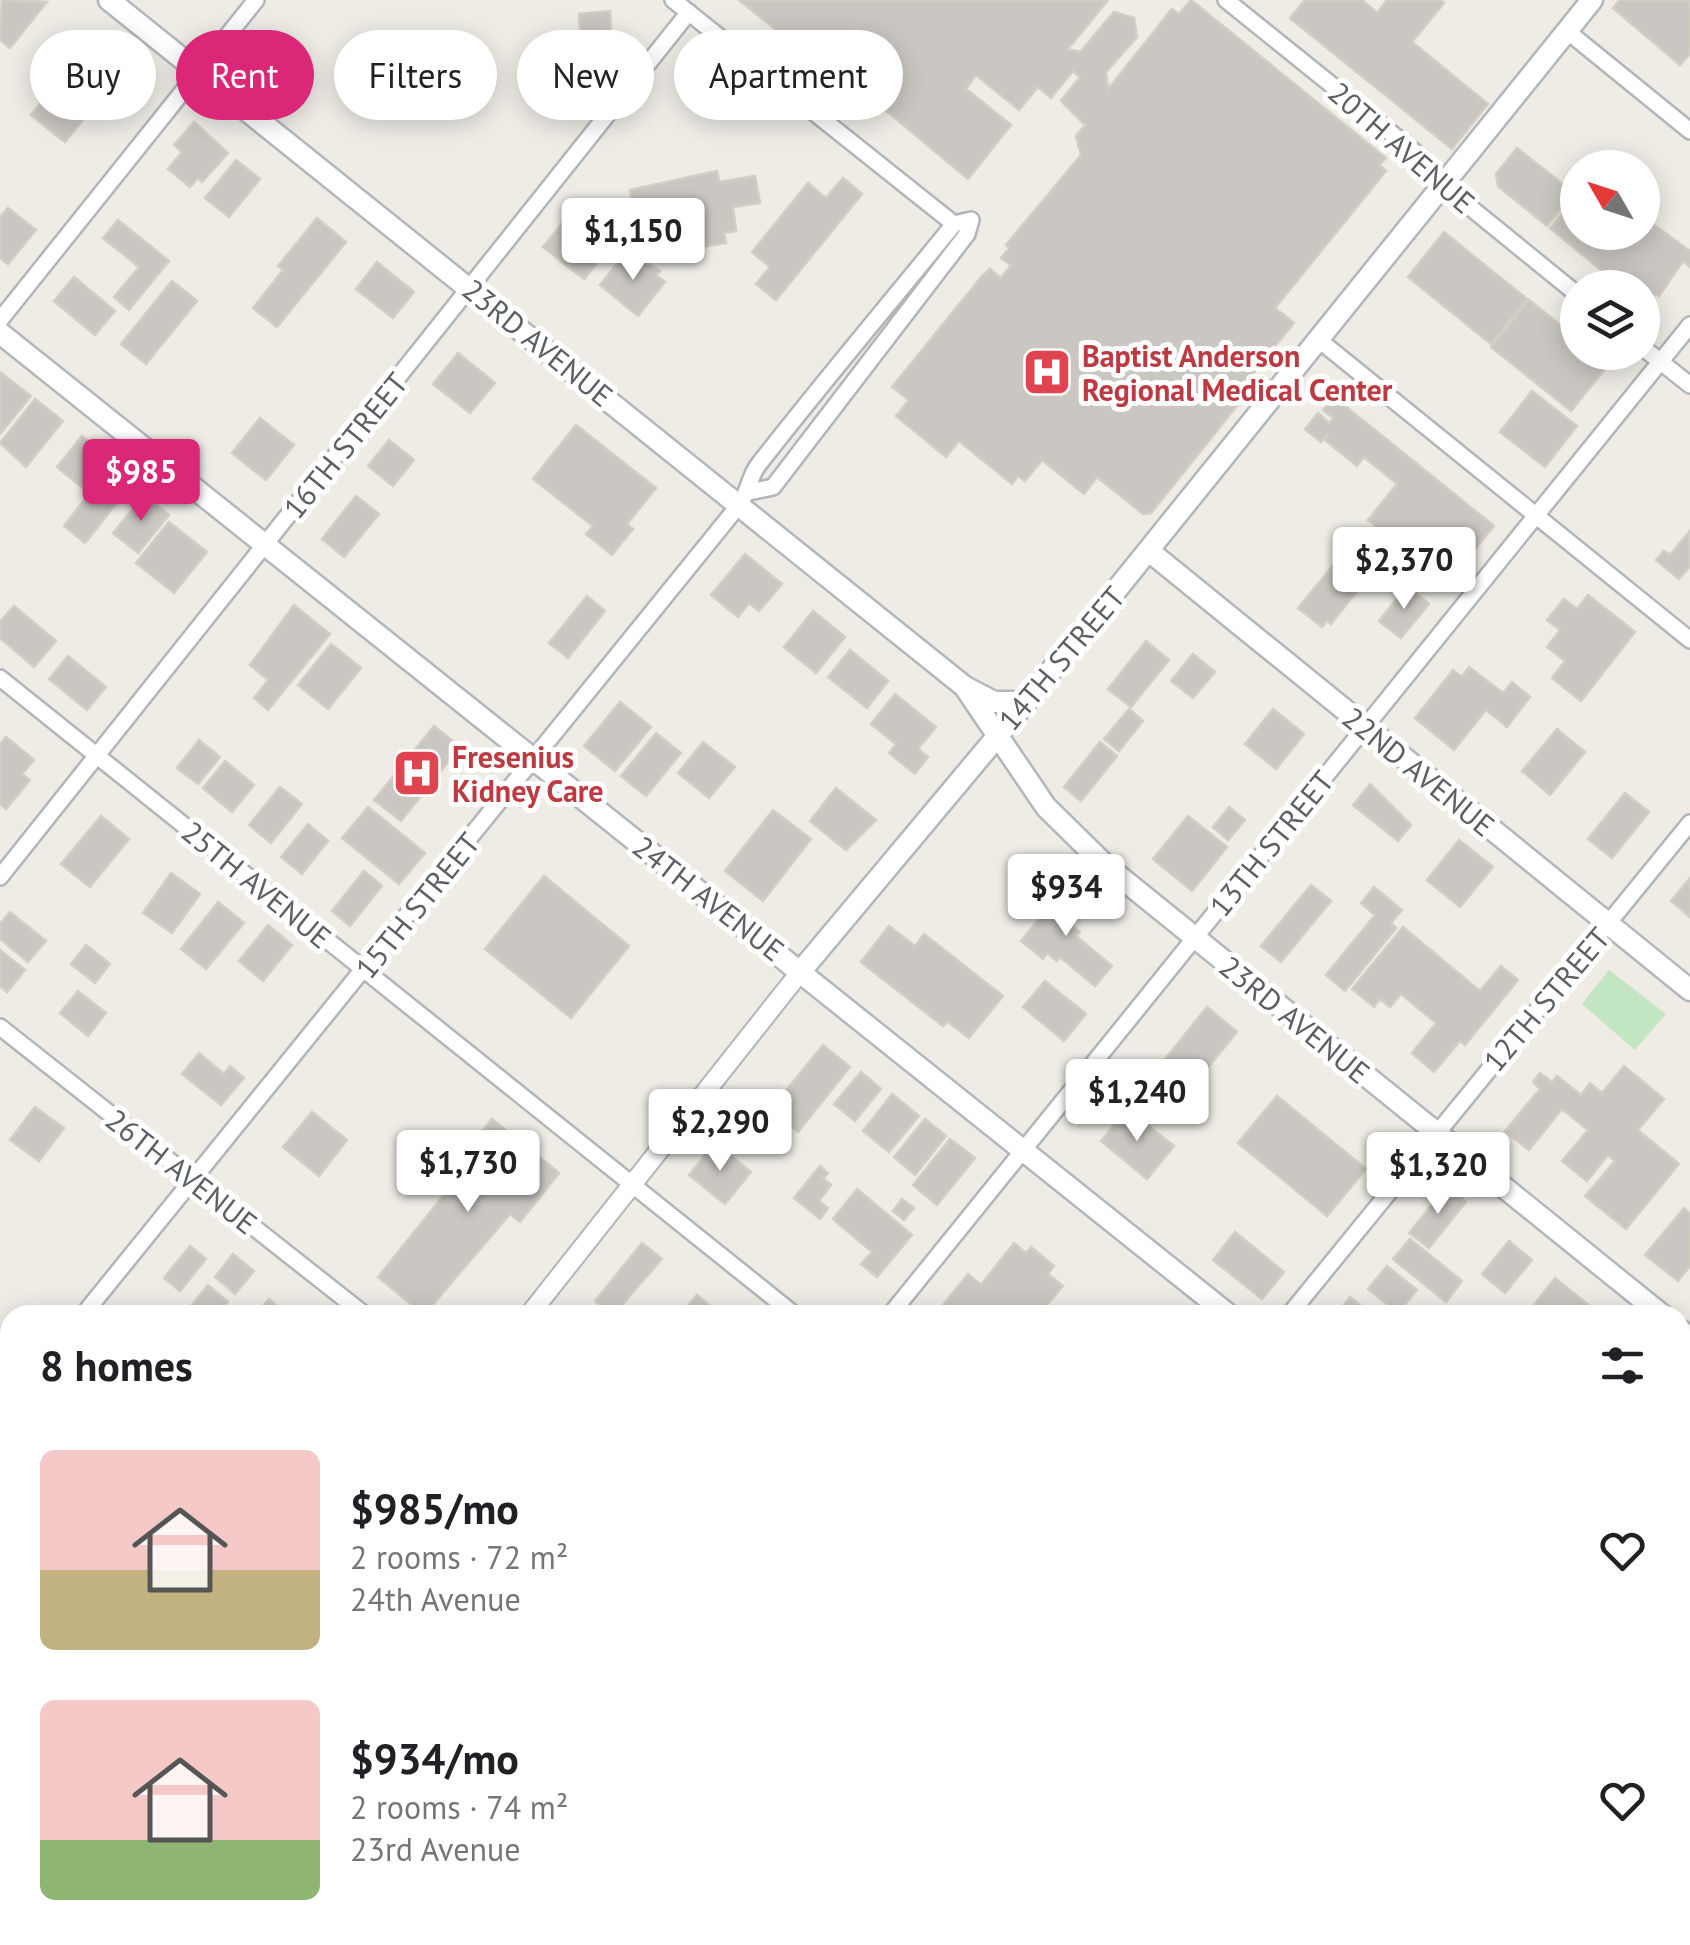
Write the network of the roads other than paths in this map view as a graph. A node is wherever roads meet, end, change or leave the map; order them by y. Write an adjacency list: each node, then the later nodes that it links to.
1 (109, 0): 9 (main road, 23RD AVENUE)
2 (256, 0): 7 (street)
3 (673, 0): 6 (street)
4 (1226, 0): 13 (street, 20TH AVENUE)
5 (1592, 0): 8 (main road, 14TH STREET)
6 (689, 12): 14 (street); 16 (street, 16TH STREET)
7 (232, 30)
8 (1567, 31): 12 (street); 13 (main road, 14TH STREET)
9 (176, 53)
10 (176, 100): 17 (street)
11 (260, 120): 16 (main road, 23RD AVENUE)
12 (1690, 131)
13 (1445, 183): 15 (street, 20TH AVENUE); 20 (main road, 14TH STREET)
14 (954, 224): 24 (street, 15TH STREET); 24 (street, 15TH STREET)
15 (1560, 280)
16 (471, 288): 24 (main road, 23RD AVENUE); 26 (street, 16TH STREET)
17 (0, 320)
18 (1690, 325): 21 (street, 13TH STREET)
19 (0, 333): 26 (main road, 24TH AVENUE)
20 (1319, 340): 25 (street); 27 (main road, 14TH STREET)
21 (1660, 362): 23 (street)
22 (1654, 370): 25 (street, 13TH STREET)
23 (1690, 385)
24 (744, 499): 30 (main road, 23RD AVENUE); 35 (street, 15TH STREET)
25 (1536, 516): 28 (street); 32 (street, 13TH STREET)
26 (265, 544): 34 (street, 16TH STREET); 35 (main road, 24TH AVENUE)
27 (1149, 551): 31 (main road, 14TH STREET); 32 (main road, 22ND AVENUE)
28 (1690, 640)
29 (0, 678): 34 (street, 25TH AVENUE)
30 (965, 687): 31 (main road, 23RD AVENUE); 33 (main road, 23RD AVENUE)
31 (1026, 702): 33 (main road, 14TH STREET)
32 (1365, 728): 38 (main road, 22ND AVENUE); 39 (street, 13TH STREET)
33 (996, 736): 39 (main road, 23RD AVENUE); 41 (main road, 14TH STREET)
34 (98, 756): 37 (street, 16TH STREET); 40 (street, 25TH AVENUE)
35 (533, 760): 40 (street, 15TH STREET); 41 (main road, 24TH AVENUE)
36 (1690, 822): 38 (street, 12TH STREET)
37 (0, 878)
38 (1608, 924): 42 (main road, 22ND AVENUE); 44 (street, 12TH STREET)
39 (1194, 937): 44 (main road, 23RD AVENUE); 45 (street, 13TH STREET)
40 (364, 971): 46 (street, 15TH STREET); 47 (street, 25TH AVENUE)
41 (802, 971): 45 (main road, 24TH AVENUE); 47 (street, 14TH STREET)
42 (1690, 990)
43 (0, 1027): 46 (street, 26TH AVENUE)
44 (1436, 1132): 54 (street, 12TH STREET); 55 (main road, 23RD AVENUE)
45 (1021, 1149): 52 (street, 13TH STREET); 53 (main road, 24TH AVENUE)
46 (192, 1180): 48 (street, 15TH STREET); 49 (street, 26TH AVENUE)
47 (634, 1183): 50 (street, 14TH STREET); 51 (street, 25TH AVENUE)
48 (92, 1305)
49 (353, 1305)
50 (537, 1305)
51 (782, 1305)
52 (898, 1305)
53 (1216, 1305)
54 (1297, 1305)
55 (1650, 1305)

